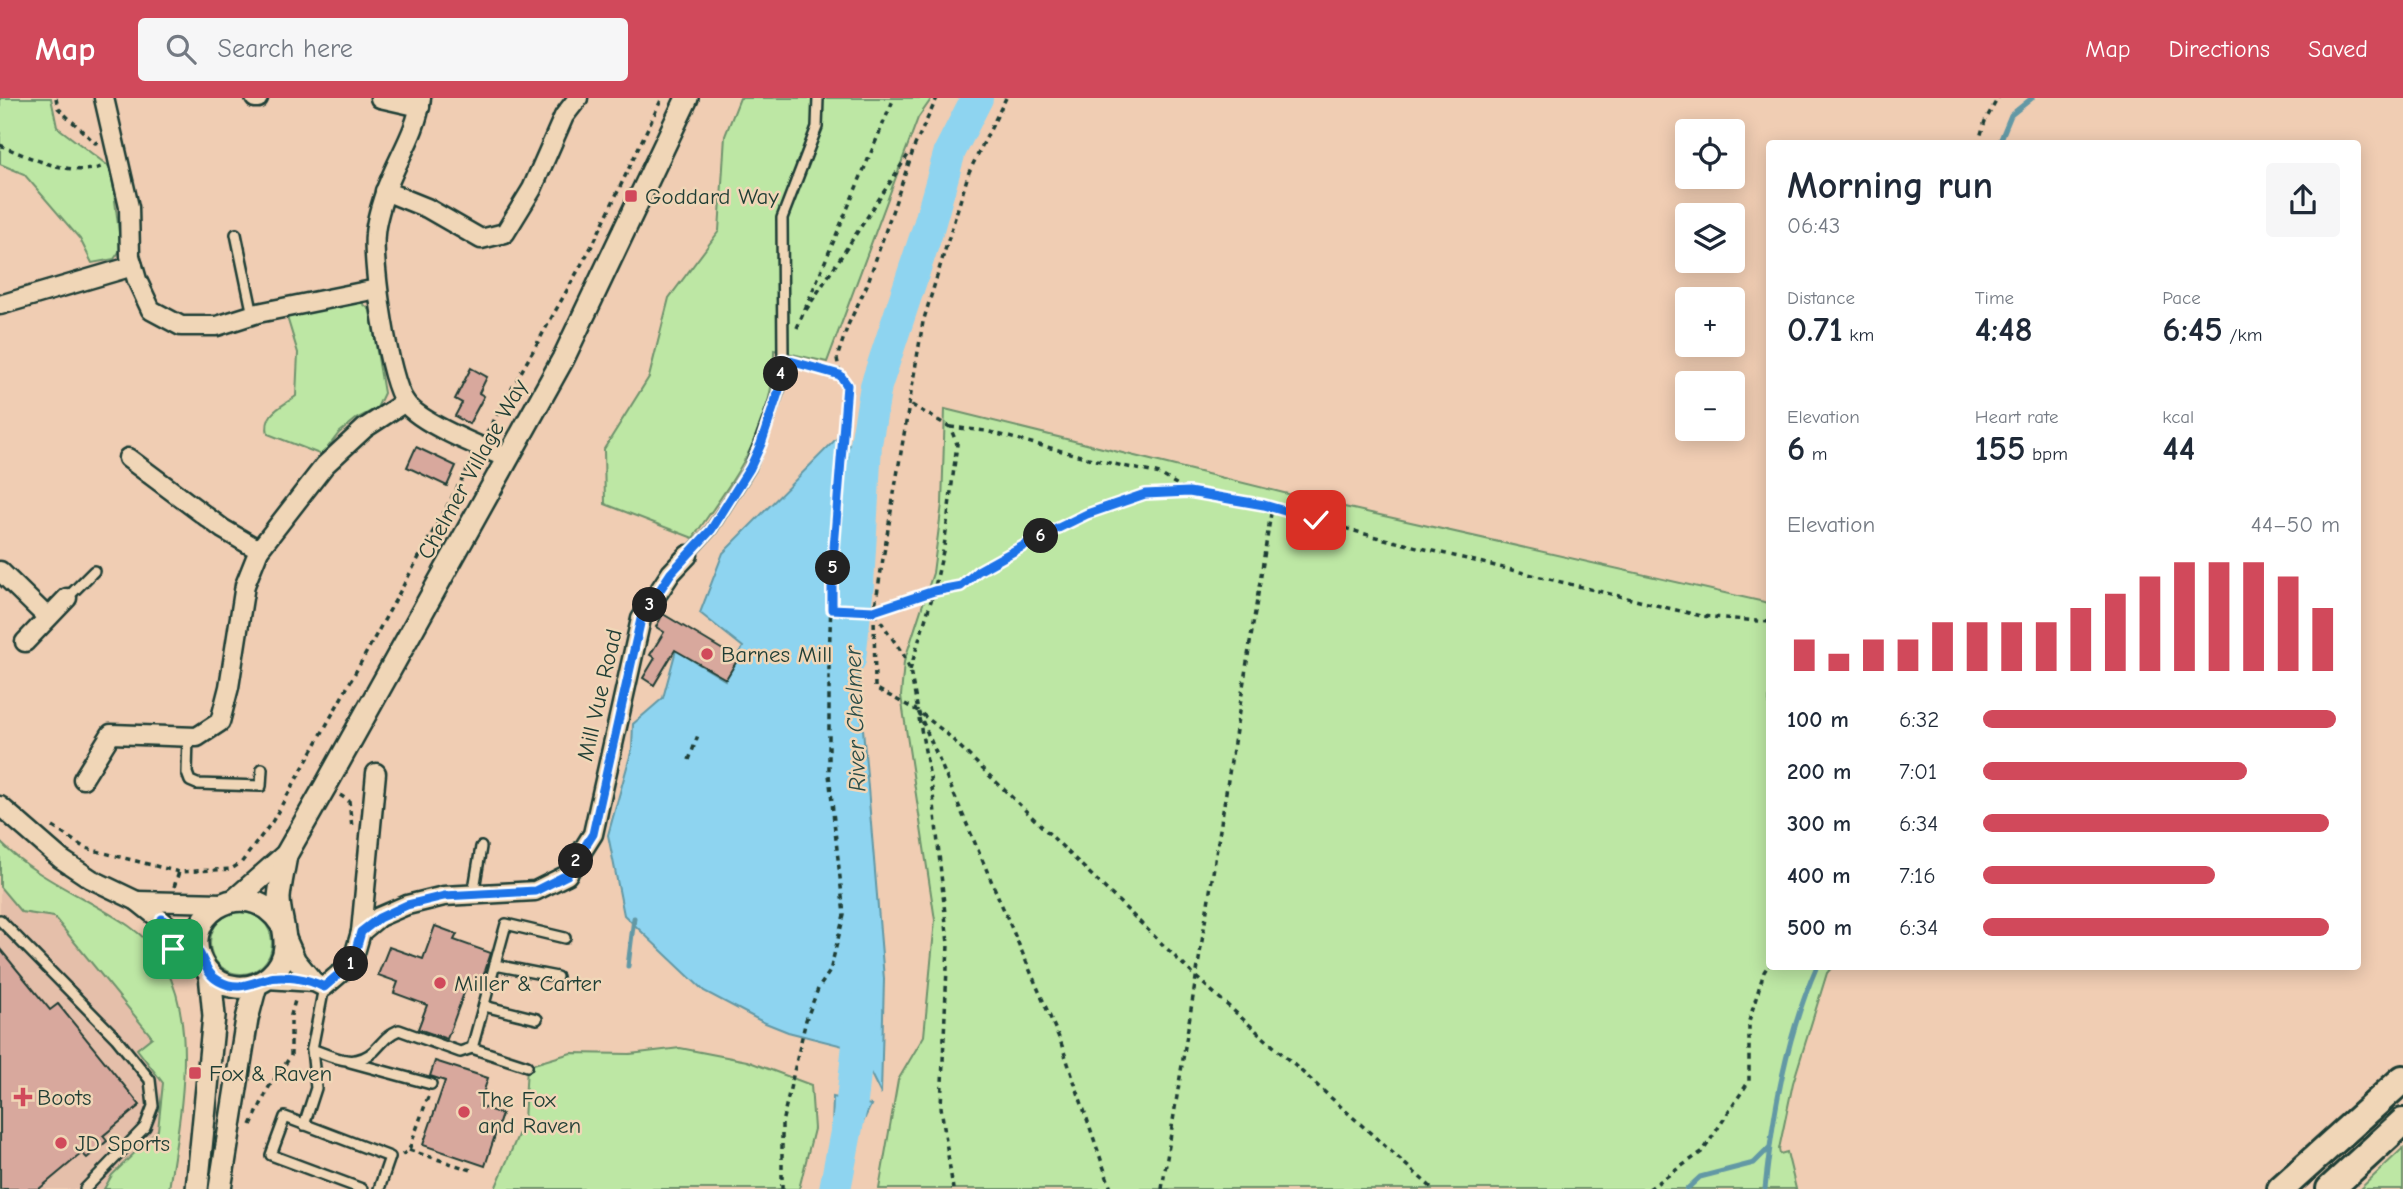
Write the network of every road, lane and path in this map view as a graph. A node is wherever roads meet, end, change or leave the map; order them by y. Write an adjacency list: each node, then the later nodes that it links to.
1 (56, 98): 12 (path)
2 (104, 98): 12 (street)
3 (380, 98): 11 (street)
4 (578, 98): 17 (street)
5 (687, 98): 30 (street, Chelmer Village Way)
6 (818, 98): 24 (lane, Mill Vue Road)
7 (894, 98): 23 (path)
8 (937, 98): 15 (path)
9 (1006, 98): 27 (path)
10 (1998, 98): 13 (path)
11 (421, 102): 17 (street)
12 (114, 139): 16 (street)
13 (1979, 140)
14 (0, 145): 16 (path)
15 (915, 145): 23 (path); 25 (path)
16 (118, 162): 19 (street)
17 (386, 191): 20 (street)
18 (236, 234): 22 (lane)
19 (133, 266): 21 (street); 22 (street)
20 (377, 289): 22 (street); 26 (street)
21 (0, 305)
22 (253, 315)
23 (801, 317): 24 (path)
24 (783, 359): 25 (path); 34 (lane, Mill Vue Road)
25 (840, 375): 39 (path)
26 (405, 402): 30 (street); 33 (street)
27 (910, 404): 28 (path); 40 (path)
28 (950, 427): 31 (path); 37 (path)
29 (128, 458): 33 (street)
30 (508, 458): 56 (street, Chelmer Village Way)
31 (1189, 492): 32 (path); 37 (path)
32 (1272, 507): 42 (path); 71 (path)
33 (259, 550): 47 (street)
34 (688, 555): 58 (street, Mill Vue Road)
35 (0, 571): 41 (street)
36 (94, 571): 38 (lane)
37 (934, 591): 40 (path); 44 (path)
38 (67, 598): 41 (street)
39 (832, 609): 40 (path); 94 (path)
40 (874, 611): 44 (path); 45 (path)
41 (47, 617): 43 (street)
42 (1766, 622)
43 (25, 642)
44 (910, 670): 45 (path)
45 (918, 711): 71 (path); 95 (path); 96 (path)
46 (698, 735): 48 (path)
47 (188, 736): 49 (lane); 52 (street)
48 (689, 760)
49 (262, 769)
50 (302, 771): 57 (path)
51 (376, 773): 64 (street)
52 (83, 779)
53 (0, 806): 59 (street)
54 (44, 821): 57 (path)
55 (481, 847): 58 (lane)
56 (286, 855): 61 (street, Chelmer Village Way); 63 (street, Chelmer Village Way)
57 (179, 872): 60 (path)
58 (472, 895): 64 (street, Mill Vue Road)
59 (137, 901): 60 (street); 66 (street)
60 (169, 901): 61 (street)
61 (229, 901): 63 (street); 66 (street, Chelmer Village Way)
62 (0, 920): 87 (lane)
63 (283, 930): 72 (street, Chelmer Village Way); 73 (street)
64 (361, 932): 73 (street)
65 (565, 938): 67 (lane)
66 (197, 949): 69 (street)
67 (495, 965): 70 (lane); 74 (lane)
68 (1766, 969): 99 (path)
69 (210, 974): 72 (street); 90 (street)
70 (557, 977)
71 (1196, 977): 97 (path); 98 (path)
72 (261, 982): 73 (street); 91 (street, Chelmer Village Way)
73 (319, 984): 77 (lane)
74 (484, 1006): 75 (lane); 76 (lane)
75 (537, 1019)
76 (472, 1048): 78 (lane); 79 (lane)
77 (312, 1049): 78 (lane); 83 (lane)
78 (349, 1062): 81 (lane)
79 (527, 1066)
80 (2403, 1079): 100 (main road)
81 (431, 1084): 84 (path)
82 (2403, 1122): 101 (main road)
83 (304, 1125): 85 (lane); 92 (lane)
84 (409, 1150): 85 (path); 86 (path)
85 (390, 1157): 93 (lane)
86 (471, 1170)
87 (97, 1175): 88 (lane); 89 (lane)
88 (85, 1189)
89 (95, 1189)
90 (197, 1189)
91 (220, 1189)
92 (362, 1189)
93 (379, 1189)
94 (782, 1189)
95 (953, 1189)
96 (1111, 1189)
97 (1162, 1189)
98 (1433, 1189)
99 (1649, 1189)
100 (2281, 1189)
101 (2330, 1189)

